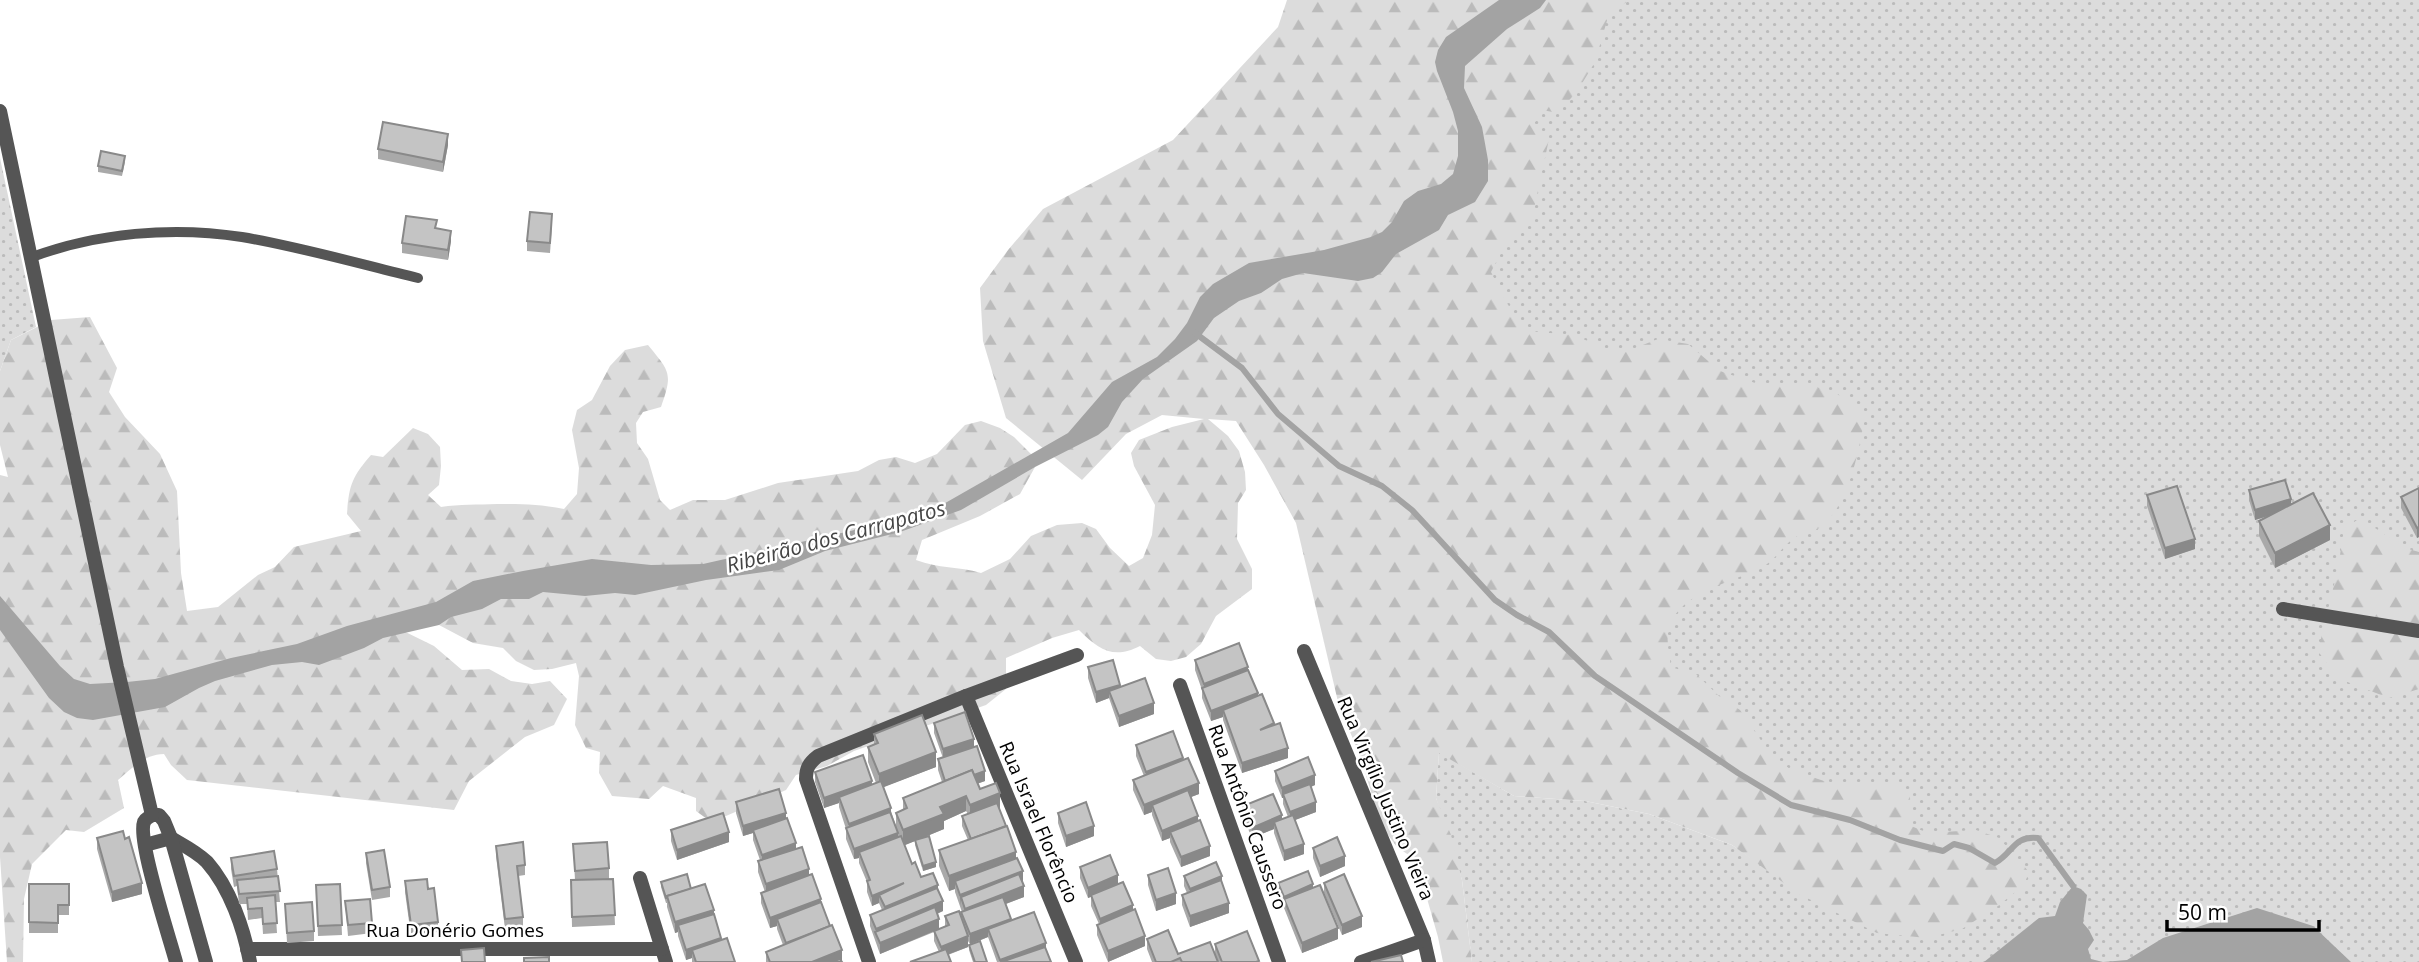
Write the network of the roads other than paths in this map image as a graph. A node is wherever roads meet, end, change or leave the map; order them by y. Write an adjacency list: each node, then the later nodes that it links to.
1 (0, 111): 2 (street)
2 (32, 257): 3 (lane); 10 (street)
3 (418, 278)
4 (2283, 609): 5 (street)
5 (2419, 631)
6 (1304, 651): 14 (street, Rua Virgílio Justino Vieira)
7 (1077, 655): 9 (street)
8 (1180, 685): 21 (street, Rua Antônio Caussero)
9 (966, 696): 19 (street); 20 (street, Rua Israel Florêncio)
10 (152, 815): 11 (street); 12 (street)
11 (171, 838): 12 (street); 15 (street); 18 (street)
12 (145, 845): 17 (street)
13 (640, 878): 16 (street)
14 (1424, 940): 22 (street); 23 (street, Rua Virgílio Justino Vieira)
15 (248, 955): 16 (street, Rua Donério Gomes)
16 (664, 955)
17 (176, 962)
18 (206, 962)
19 (869, 962)
20 (1076, 962)
21 (1279, 962)
22 (1361, 962)
23 (1429, 962)

